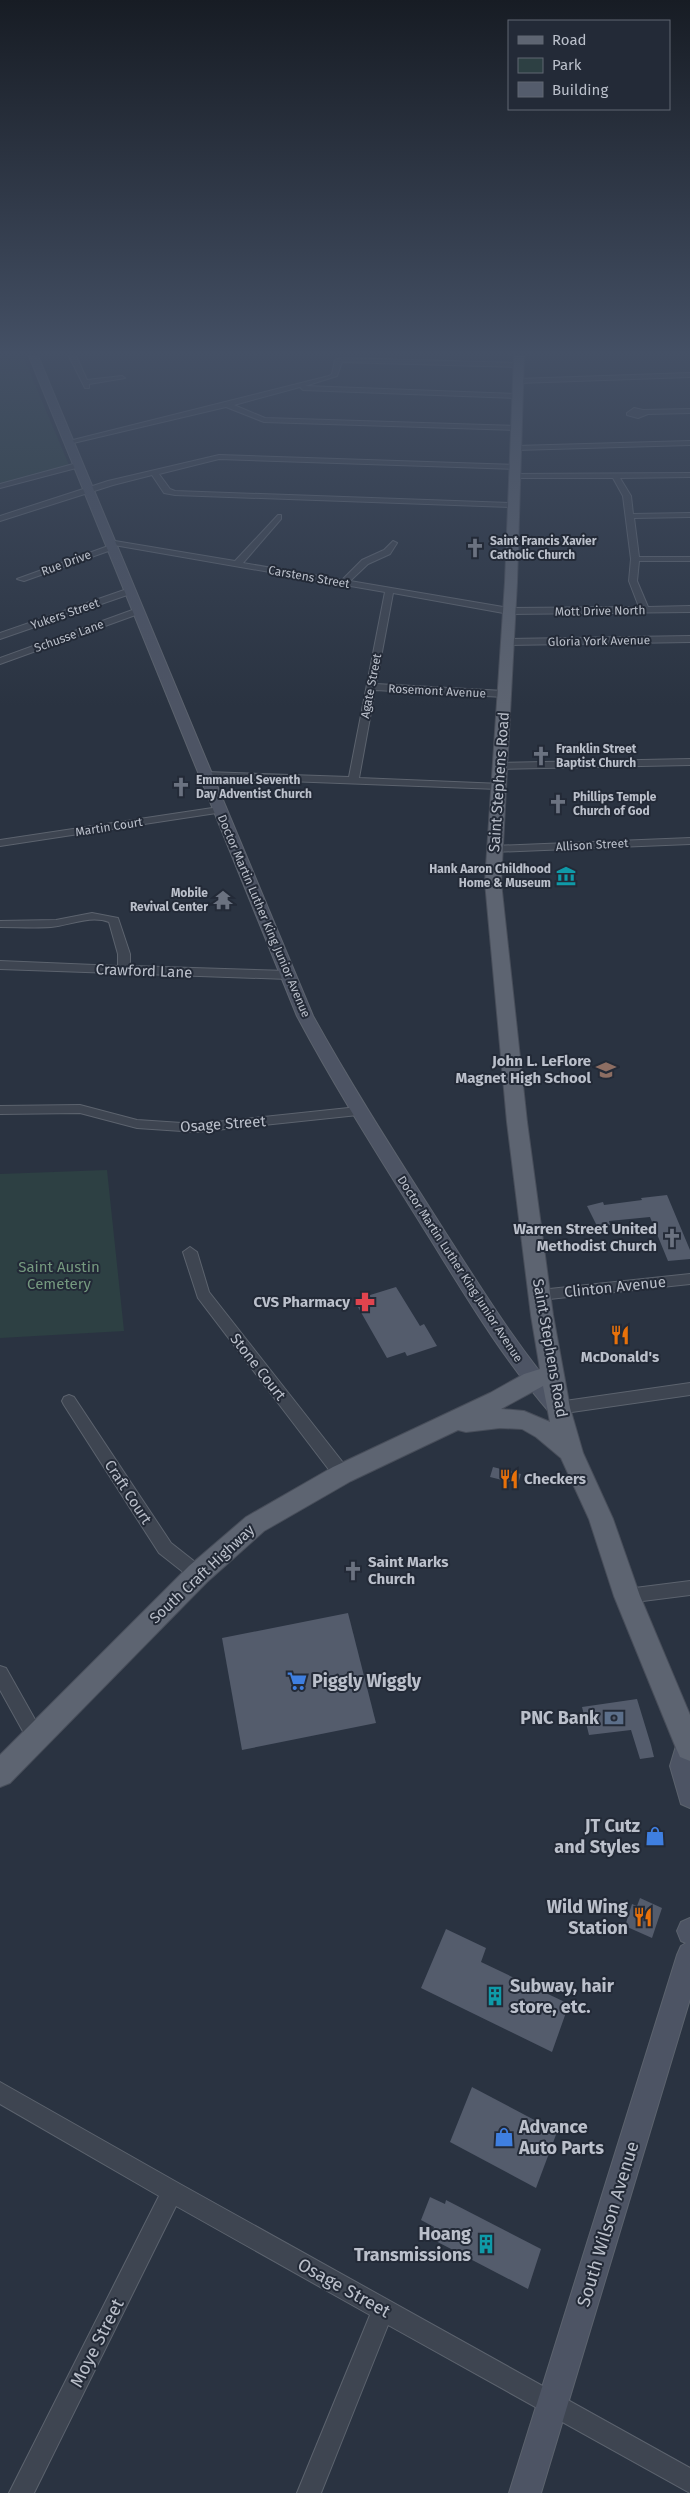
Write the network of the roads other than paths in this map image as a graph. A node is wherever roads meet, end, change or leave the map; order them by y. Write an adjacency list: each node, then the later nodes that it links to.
1 (50, 472): 9 (street)
2 (80, 472): 10 (main road, Doctor Martin Luther King Junior Avenue)
3 (153, 472): 10 (street)
4 (154, 472): 11 (street)
5 (515, 472): 11 (main road, Saint Stephens Road)
6 (538, 472): 8 (street)
7 (690, 475): 8 (street)
8 (616, 477): 13 (street)
9 (0, 486)
10 (87, 491): 15 (street); 17 (main road, Doctor Martin Luther King Junior Avenue)
11 (513, 505): 27 (main road, Saint Stephens Road)
12 (690, 515): 13 (street)
13 (631, 516): 18 (street)
14 (278, 517): 20 (street)
15 (0, 519)
16 (394, 543): 22 (street)
17 (110, 544): 20 (street, Carstens Street); 21 (street, Rue Drive); 23 (main road, Doctor Martin Luther King Junior Avenue)
18 (635, 559): 19 (street); 26 (street)
19 (690, 559)
20 (237, 564): 22 (street, Carstens Street)
21 (21, 579)
22 (343, 583): 24 (street, Carstens Street)
23 (130, 591): 28 (main road, Doctor Martin Luther King Junior Avenue); 29 (street, Yukers Street)
24 (389, 591): 27 (street, Carstens Street); 33 (street, Agate Street)
25 (690, 609): 26 (street, Mott Drive North)
26 (645, 610): 27 (street, Mott Drive North)
27 (509, 611): 31 (main road, Saint Stephens Road)
28 (138, 612): 32 (street, Schusse Lane); 37 (main road, Doctor Martin Luther King Junior Avenue)
29 (0, 636)
30 (690, 639): 31 (street, Gloria York Avenue)
31 (508, 642): 34 (main road, Saint Stephens Road)
32 (0, 661)
33 (371, 687): 34 (street, Rosemont Avenue); 38 (street, Agate Street)
34 (504, 694): 36 (main road, Saint Stephens Road)
35 (690, 762): 36 (street)
36 (499, 766): 39 (main road, Saint Stephens Road)
37 (206, 775): 38 (street); 40 (main road, Doctor Martin Luther King Junior Avenue)
38 (354, 781): 39 (street)
39 (498, 786): 43 (main road, Saint Stephens Road)
40 (219, 810): 42 (street, Martin Court); 47 (main road, Doctor Martin Luther King Junior Avenue)
41 (690, 841): 43 (street, Allison Street)
42 (0, 843)
43 (494, 849): 52 (main road, Saint Stephens Road)
44 (0, 924): 46 (street)
45 (0, 965): 46 (street, Crawford Lane)
46 (124, 970): 47 (street, Crawford Lane)
47 (288, 975): 49 (main road, Doctor Martin Luther King Junior Avenue)
48 (0, 1110): 49 (street, Osage Street)
49 (358, 1111): 53 (main road, Doctor Martin Luther King Junior Avenue)
50 (190, 1252): 59 (street, Stone Court)
51 (690, 1279): 52 (street, Clinton Avenue)
52 (540, 1295): 53 (main road, Saint Stephens Road)
53 (541, 1377): 56 (main road, Saint Stephens Road); 57 (main road, South Craft Highway)
54 (690, 1389): 56 (street)
55 (69, 1401): 60 (street, Craft Court)
56 (558, 1408): 58 (main road, Saint Stephens Road)
57 (444, 1426): 58 (main road); 59 (main road, South Craft Highway)
58 (572, 1453): 62 (main road, Saint Stephens Road)
59 (342, 1474): 60 (main road, South Craft Highway)
60 (198, 1574): 64 (main road, South Craft Highway)
61 (690, 1588): 62 (street)
62 (627, 1596): 65 (main road, Saint Stephens Road)
63 (0, 1674): 64 (street)
64 (36, 1738): 66 (main road, South Craft Highway)
65 (689, 1746): 67 (main road)
66 (0, 1774)
67 (690, 1796)
68 (690, 1955): 72 (main road, South Wilson Avenue)
69 (0, 2092): 70 (street, Osage Street)
70 (172, 2192): 71 (street, Osage Street); 74 (street, Moye Street)
71 (384, 2310): 72 (street, Osage Street); 75 (street)
72 (553, 2404): 73 (street, Osage Street); 76 (main road, South Wilson Avenue)
73 (690, 2482)
74 (21, 2493)
75 (309, 2493)
76 (525, 2493)

